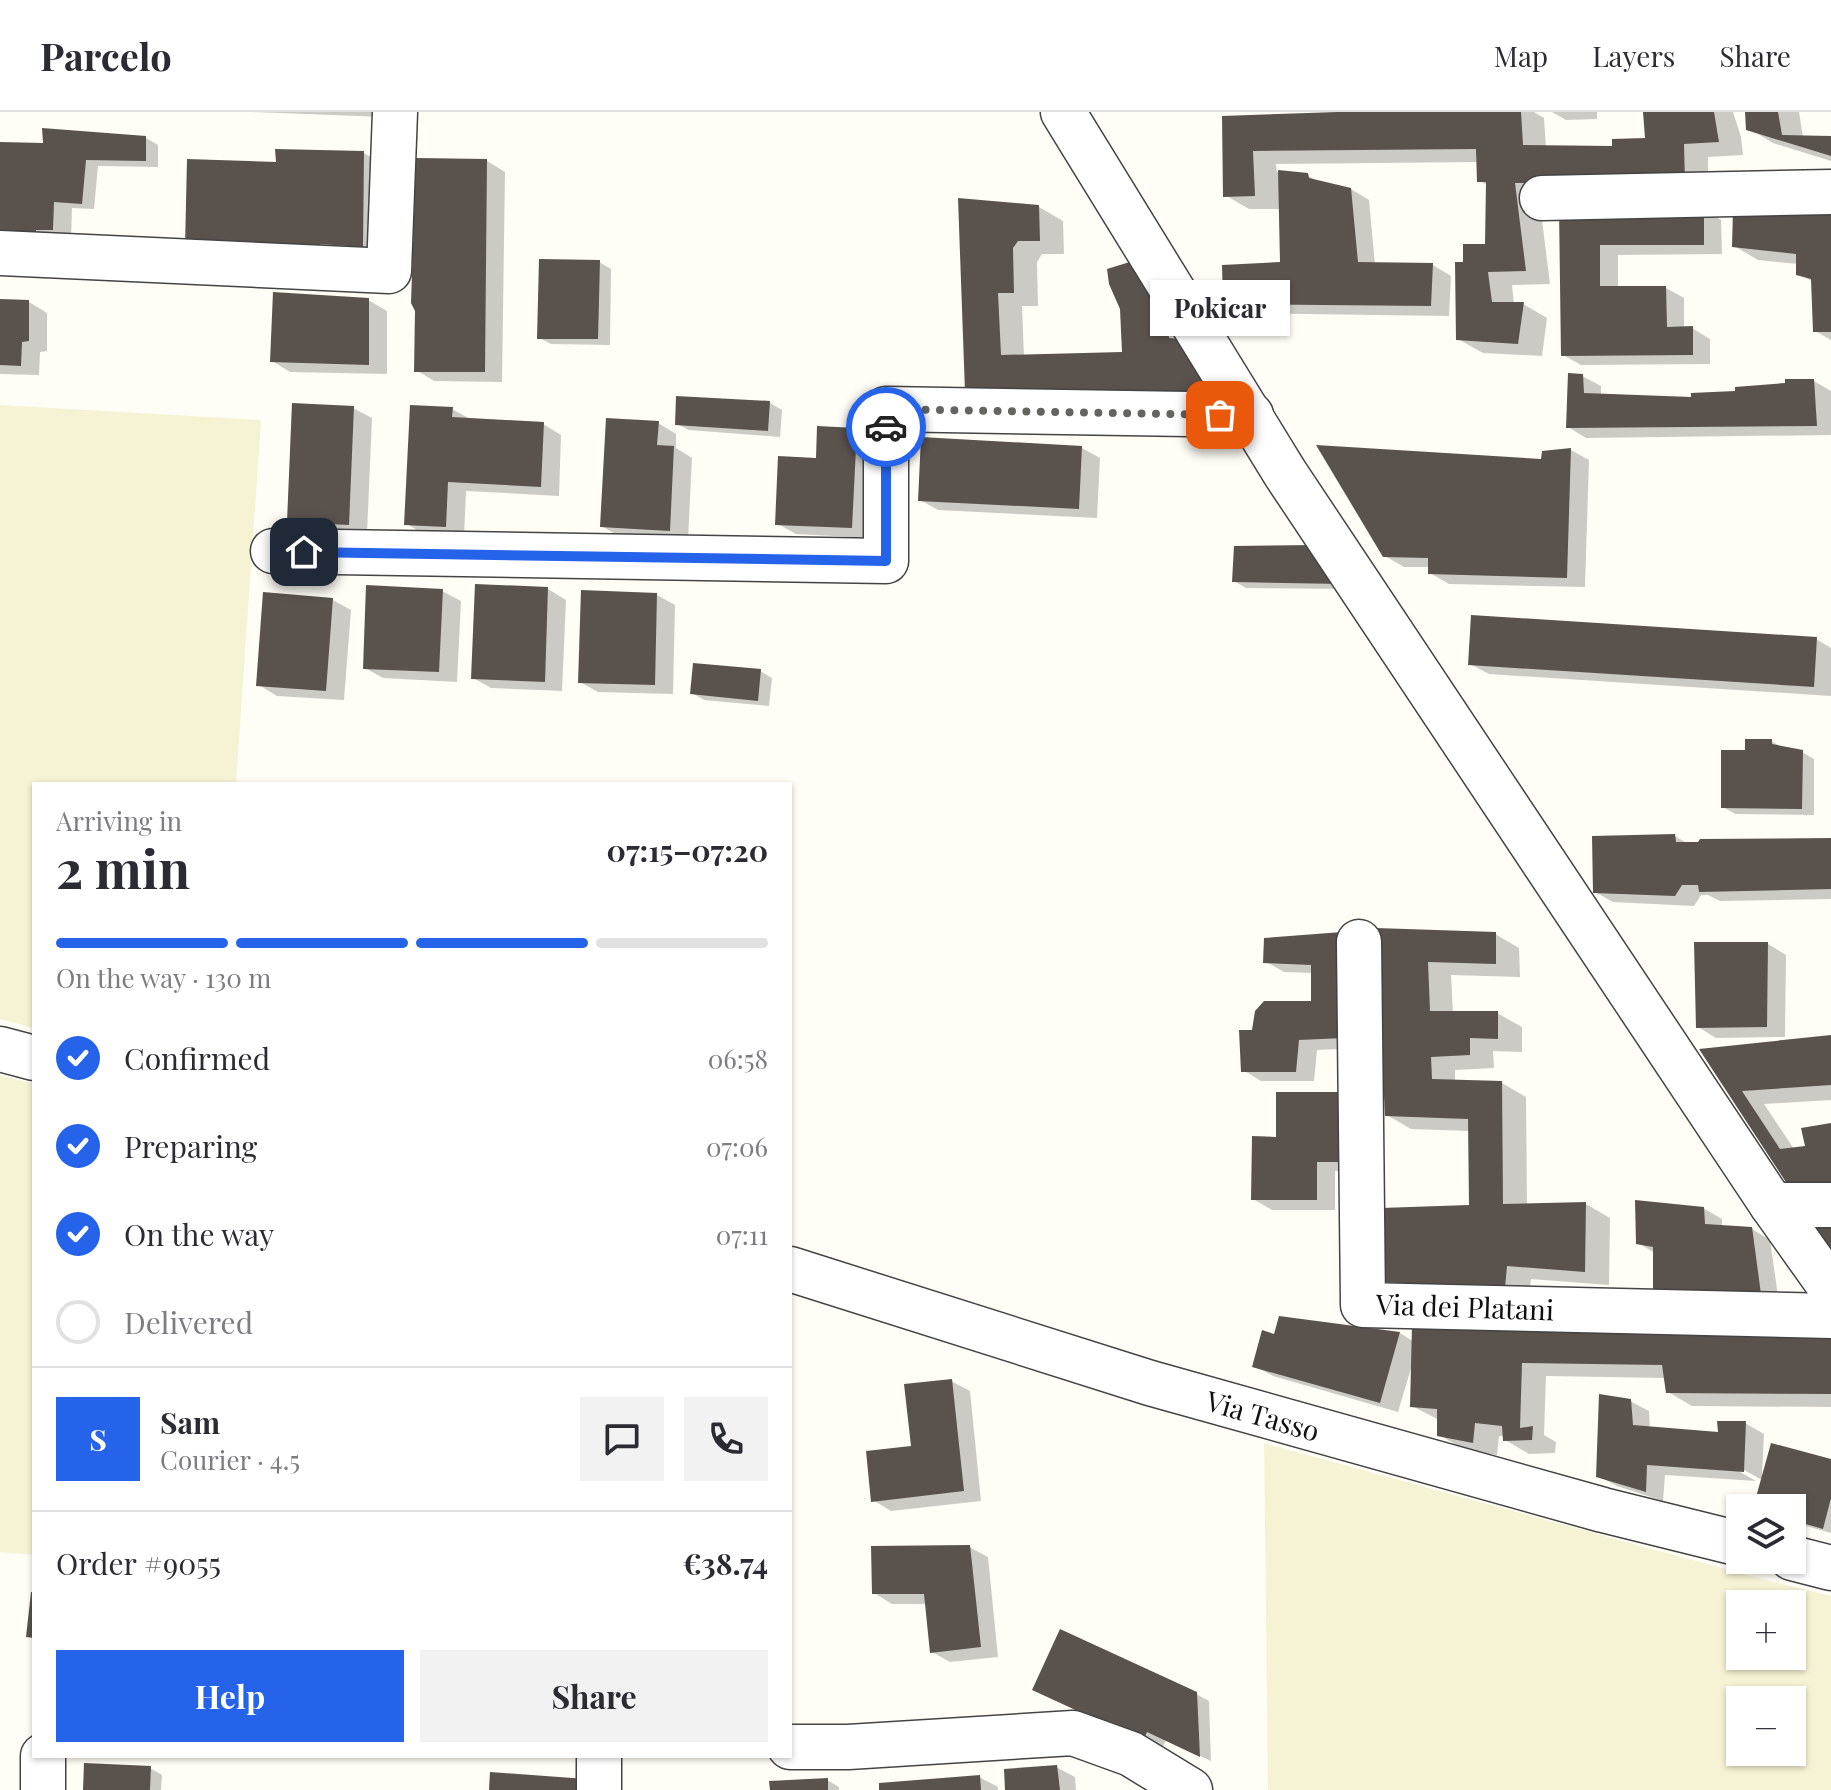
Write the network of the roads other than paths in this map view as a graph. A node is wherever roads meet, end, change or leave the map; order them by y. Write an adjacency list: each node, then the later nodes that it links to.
1 (395, 112): 5 (street)
2 (1063, 112): 6 (street)
3 (1831, 192): 4 (street)
4 (1542, 198)
5 (0, 253)
6 (1251, 415): 7 (street); 11 (street)
7 (273, 551)
8 (1359, 942): 15 (street, Via dei Platani)
9 (0, 1049): 10 (street)
10 (32, 1057)
11 (1772, 1205): 12 (street); 14 (street)
12 (1831, 1205)
13 (792, 1270): 16 (street, Via Tasso)
14 (1831, 1288)
15 (1831, 1316)
16 (1726, 1541)
17 (1806, 1562): 18 (street)
18 (1831, 1568)
19 (792, 1747): 24 (street)
20 (43, 1758): 22 (street)
21 (599, 1758): 23 (street)
22 (43, 1790)
23 (599, 1790)
24 (1190, 1790)

